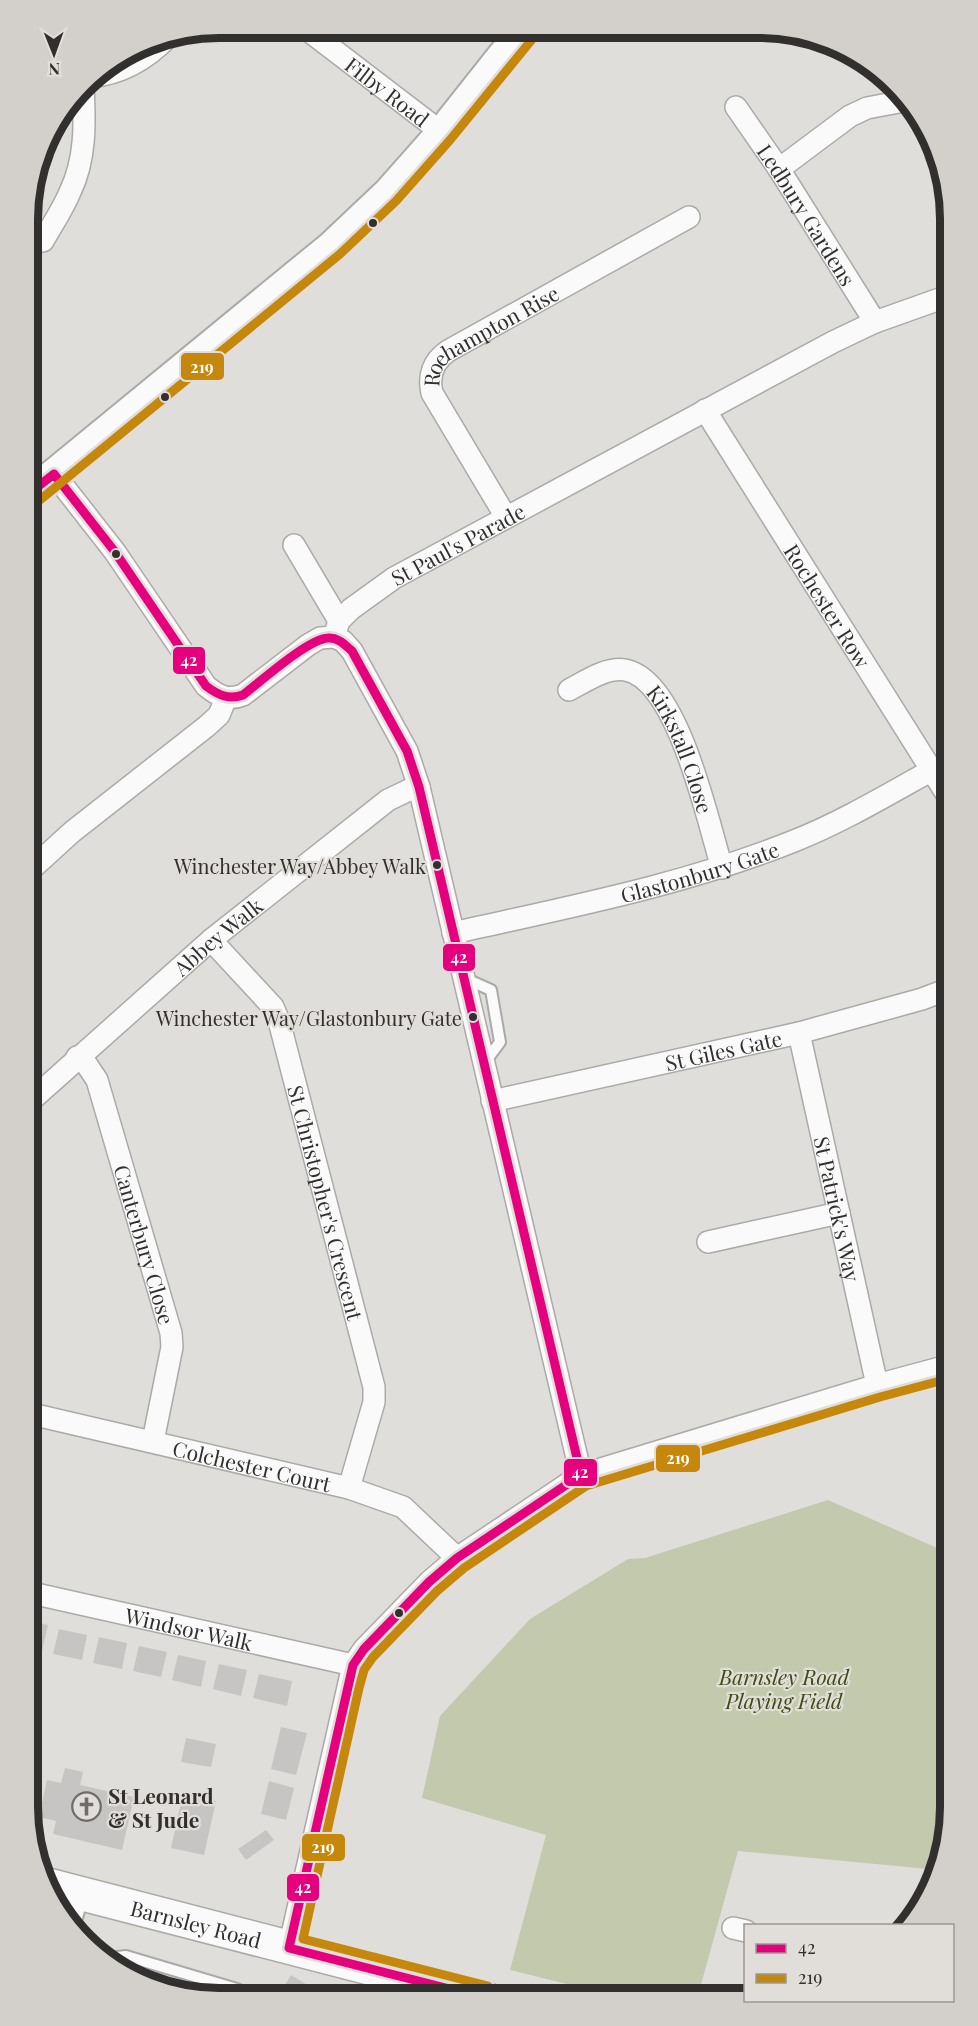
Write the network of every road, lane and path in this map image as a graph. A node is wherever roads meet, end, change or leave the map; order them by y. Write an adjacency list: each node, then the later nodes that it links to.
1 (517, 37): 8 (street)
2 (318, 38): 8 (street, Filby Road)
3 (156, 49): 4 (street)
4 (107, 76)
5 (83, 98): 11 (street)
6 (898, 102): 9 (street)
7 (736, 107): 9 (street, Ledbury Gardens)
8 (441, 132): 15 (street)
9 (780, 169): 13 (street, Ledbury Gardens)
10 (689, 217): 17 (street, Roehampton Rise)
11 (42, 245)
12 (940, 300): 13 (street, St Paul's Parade)
13 (875, 322): 14 (street, St Paul's Parade)
14 (705, 410): 17 (street, St Paul's Parade); 22 (street, Rochester Row)
15 (54, 474): 16 (street); 21 (street)
16 (38, 486)
17 (506, 517): 19 (street, St Paul's Parade)
18 (294, 545): 19 (street)
19 (336, 629): 21 (street, St Paul's Parade); 24 (street)
20 (566, 692): 26 (street, Kirkstall Close)
21 (226, 698): 25 (street)
22 (932, 770): 23 (street, Rochester Row); 26 (street, Glastonbury Gate)
23 (940, 783)
24 (419, 787): 27 (street); 28 (street, Abbey Walk)
25 (38, 863)
26 (722, 868): 27 (street, Glastonbury Gate)
27 (453, 933): 33 (street)
28 (211, 940): 31 (street, Abbey Walk); 41 (street, St Christopher's Crescent)
29 (940, 992): 30 (street, St Giles Gate)
30 (799, 1033): 33 (street, St Giles Gate); 34 (street, St Patrick's Way)
31 (77, 1058): 32 (street, Abbey Walk); 39 (street, Canterbury Close)
32 (38, 1094)
33 (492, 1101): 40 (street)
34 (839, 1213): 35 (street); 37 (street, St Patrick's Way)
35 (703, 1244)
36 (940, 1368): 37 (street)
37 (877, 1385): 40 (street)
38 (38, 1415): 39 (street, Colchester Court)
39 (153, 1441): 41 (street, Colchester Court)
40 (581, 1475): 42 (street)
41 (349, 1488): 42 (street, Colchester Court)
42 (457, 1558): 44 (street)
43 (38, 1594): 44 (street, Windsor Walk)
44 (353, 1665): 48 (street)
45 (56, 1887): 46 (highway, Barnsley Road)
46 (84, 1894): 47 (lane); 48 (highway, Barnsley Road)
47 (77, 1920)
48 (289, 1948): 51 (highway, Barnsley Road)
49 (118, 1958): 50 (lane)
50 (234, 1988)
51 (446, 1988)

